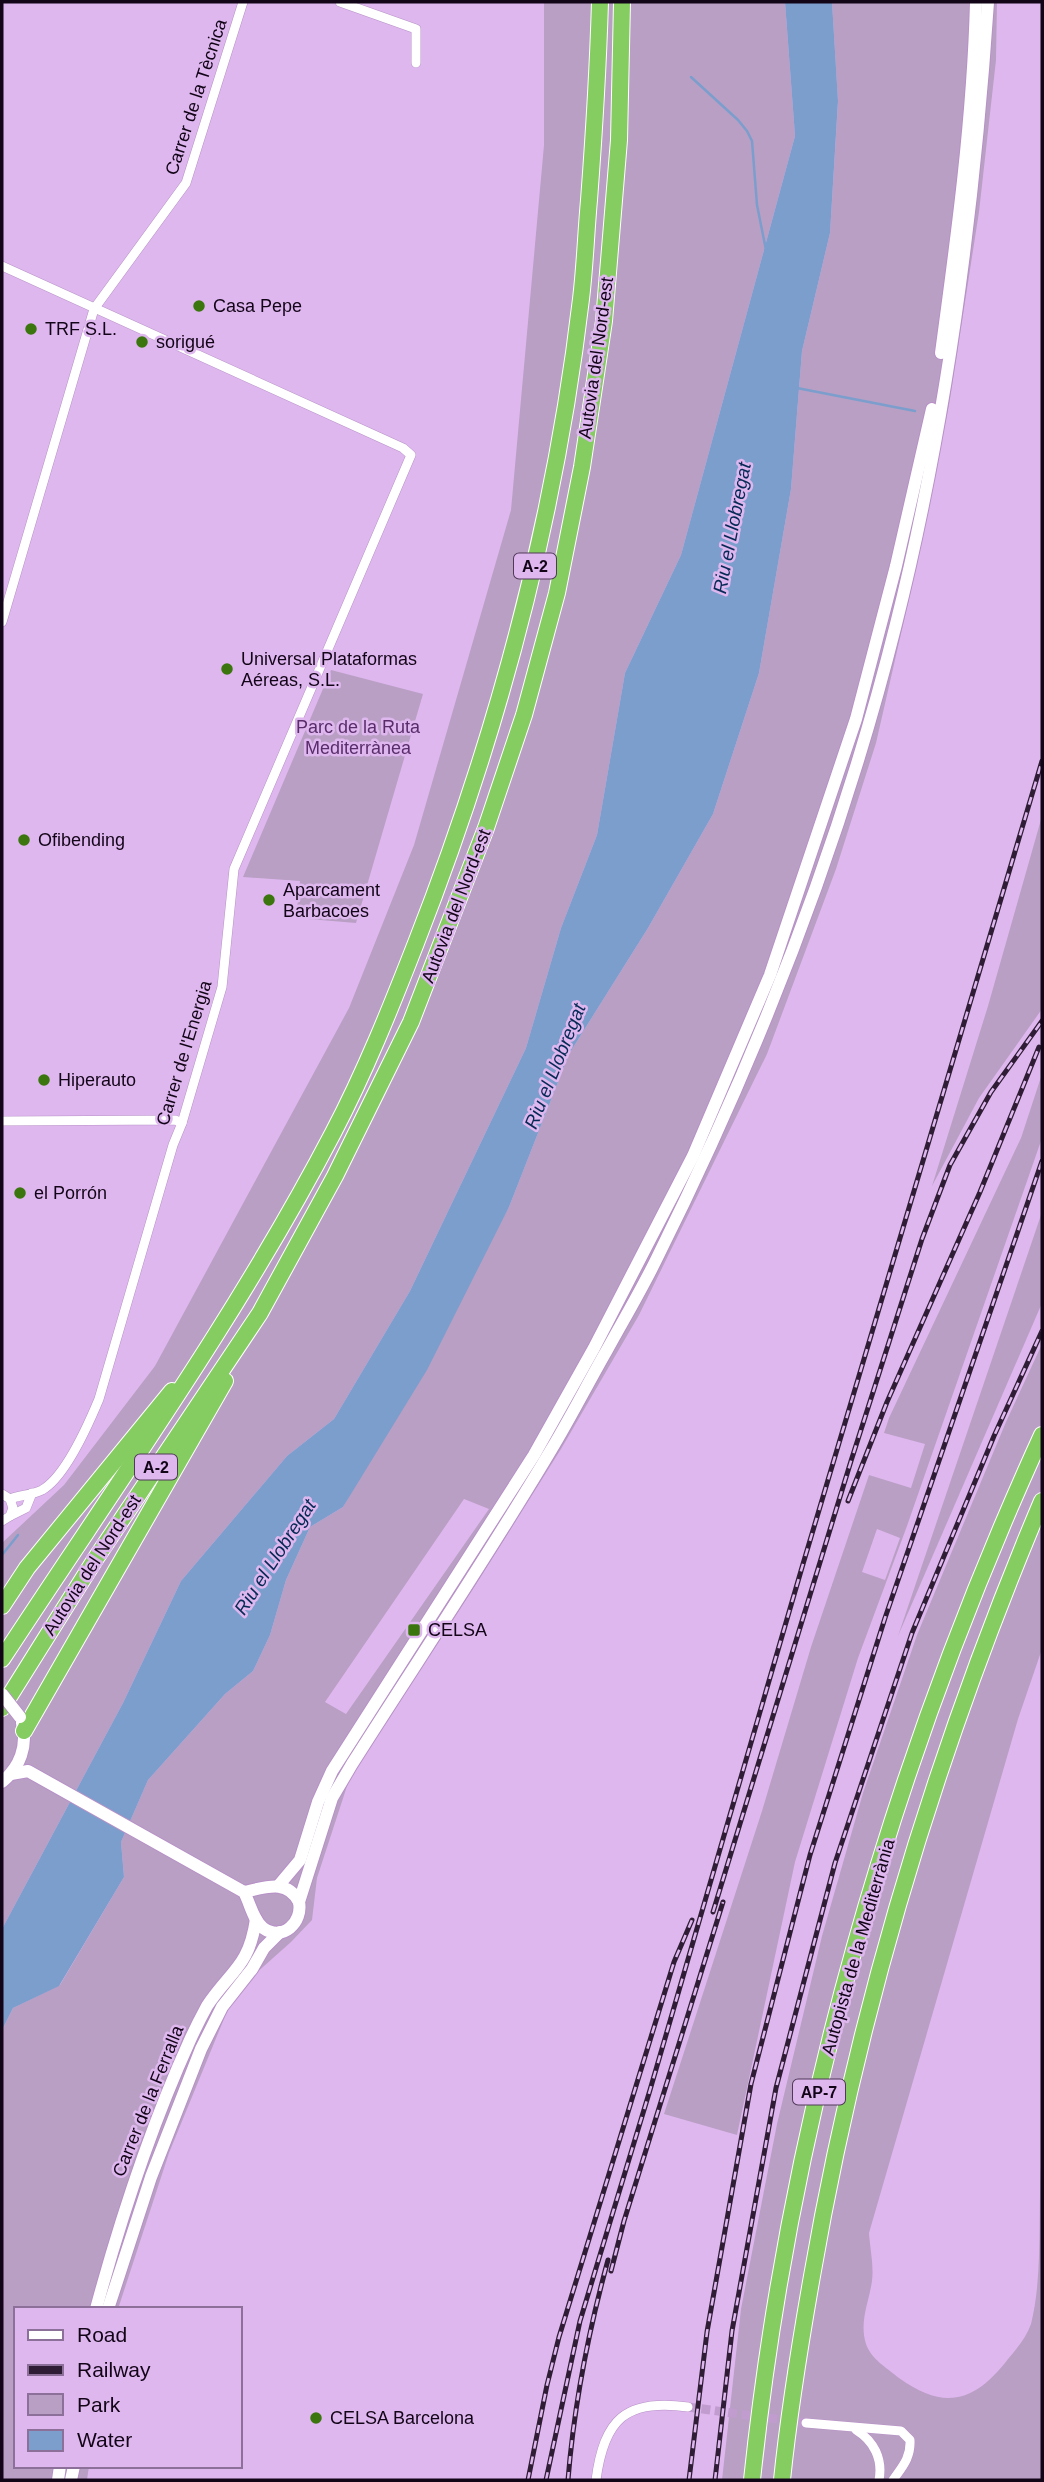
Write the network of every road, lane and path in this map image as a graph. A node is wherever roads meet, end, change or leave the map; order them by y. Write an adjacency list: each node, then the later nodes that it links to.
1 (243, 2): 9 (street, Carrer de la Tècnica)
2 (340, 2): 7 (street)
3 (598, 2): 14 (highway, Autovia del Nord-est / A-2)
4 (622, 2): 13 (highway, Autovia del Nord-est / A-2)
5 (976, 2): 28 (street)
6 (988, 2): 30 (street)
7 (416, 64)
8 (2, 266): 9 (street)
9 (94, 309): 10 (street, Carrer de la Tècnica); 12 (street, Carrer de l'Energia)
10 (2, 622)
11 (2, 1121): 12 (street)
12 (182, 1123): 16 (street, Carrer de l'Energia)
13 (260, 1313): 23 (highway, Autovia del Nord-est / A-2); 24 (highway)
14 (206, 1350): 20 (highway); 21 (highway, Autovia del Nord-est / A-2)
15 (1042, 1435): 39 (highway, Autopista de la Mediterrània / AP-7)
16 (32, 1493): 17 (street, Carrer de l'Energia); 19 (street, Carrer de l'Energia)
17 (6, 1497): 19 (street, Carrer de l'Energia)
18 (1042, 1501): 40 (highway, Autopista de la Mediterrània / AP-7)
19 (6, 1519)
20 (2, 1606)
21 (2, 1659)
22 (2, 1694): 24 (street, bridge)
23 (2, 1708)
24 (22, 1724): 25 (street)
25 (22, 1754): 26 (street); 27 (street)
26 (28, 1771): 27 (street); 29 (street)
27 (6, 1778)
28 (273, 1887): 29 (street); 30 (street); 31 (street)
29 (244, 1892): 31 (street)
30 (299, 1902): 32 (street)
31 (255, 1915): 32 (street); 33 (street, Carrer de la Ferralla)
32 (280, 1932): 34 (street, Carrer de la Ferralla)
33 (97, 2307)
34 (109, 2307)
35 (688, 2407): 38 (street)
36 (806, 2423): 37 (street)
37 (855, 2429): 41 (street); 42 (street)
38 (596, 2480)
39 (752, 2480)
40 (782, 2480)
41 (879, 2480)
42 (892, 2480)

